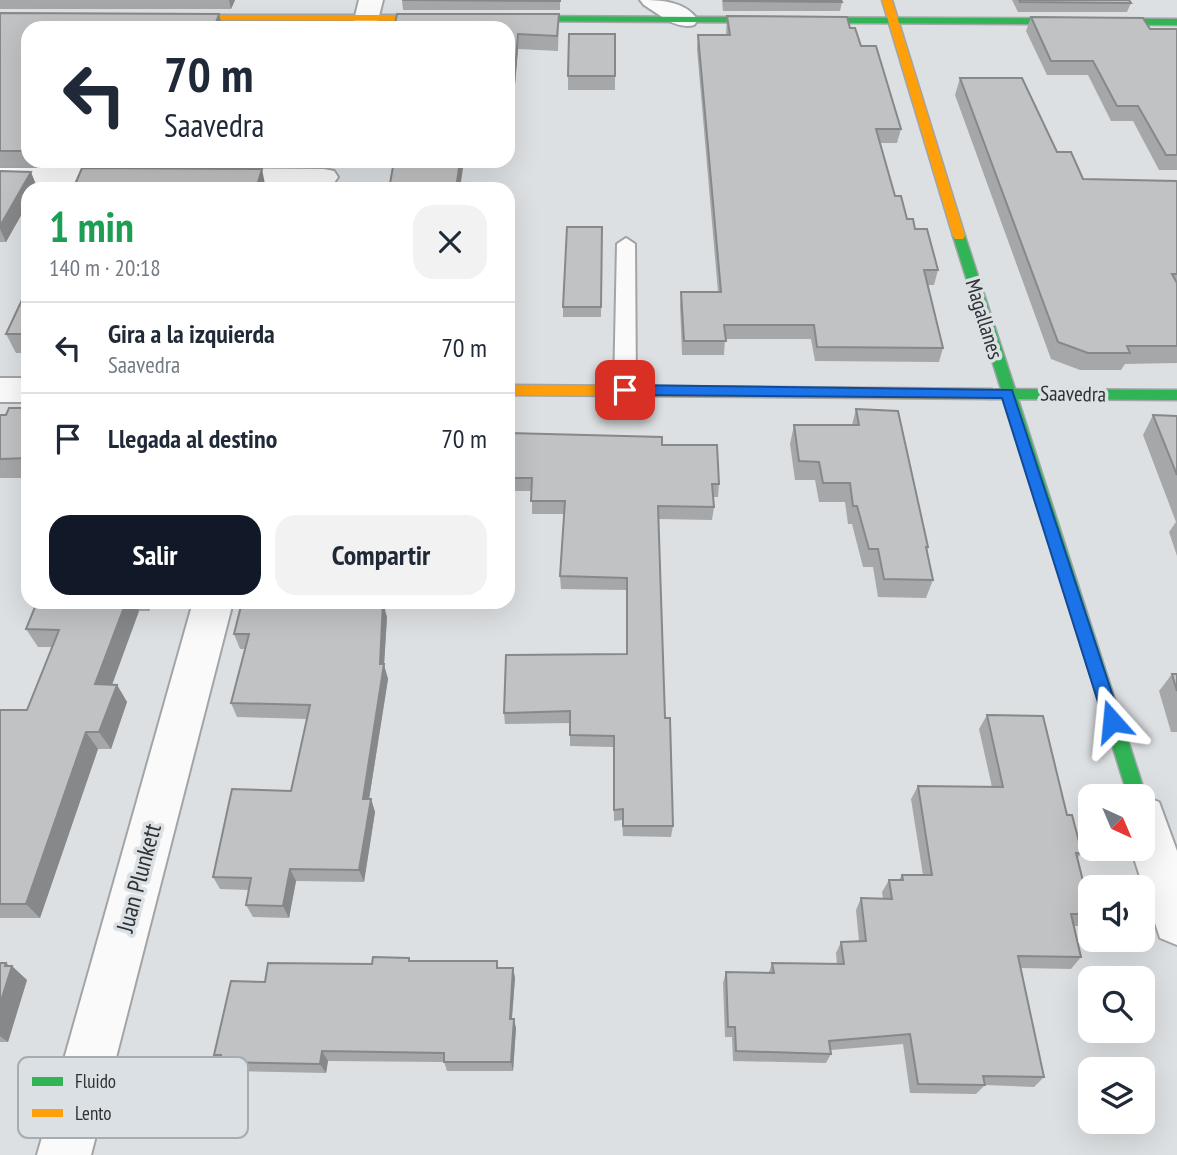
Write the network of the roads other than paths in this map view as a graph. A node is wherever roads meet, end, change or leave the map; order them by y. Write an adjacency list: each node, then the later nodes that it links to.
1 (653, 0): 7 (street)
2 (887, 0): 8 (street, Magallanes)
3 (367, 15): 4 (street); 5 (street)
4 (149, 18)
5 (464, 18)
6 (491, 18): 7 (street)
7 (686, 20): 8 (street)
8 (893, 21): 9 (street); 17 (street, Magallanes)
9 (1177, 22)
10 (0, 176): 11 (street)
11 (325, 176)
12 (626, 244): 16 (lane)
13 (0, 390): 14 (street)
14 (21, 390)
15 (515, 390): 16 (street, Saavedra)
16 (625, 390): 17 (street, Saavedra)
17 (1007, 393): 18 (street, Saavedra); 20 (street, Magallanes)
18 (1177, 396)
19 (211, 609): 23 (street, Juan Plunkett)
20 (1132, 784)
21 (1155, 853): 22 (street)
22 (1177, 922)
23 (90, 1057)
24 (69, 1138): 25 (street, Juan Plunkett)
25 (64, 1155)

